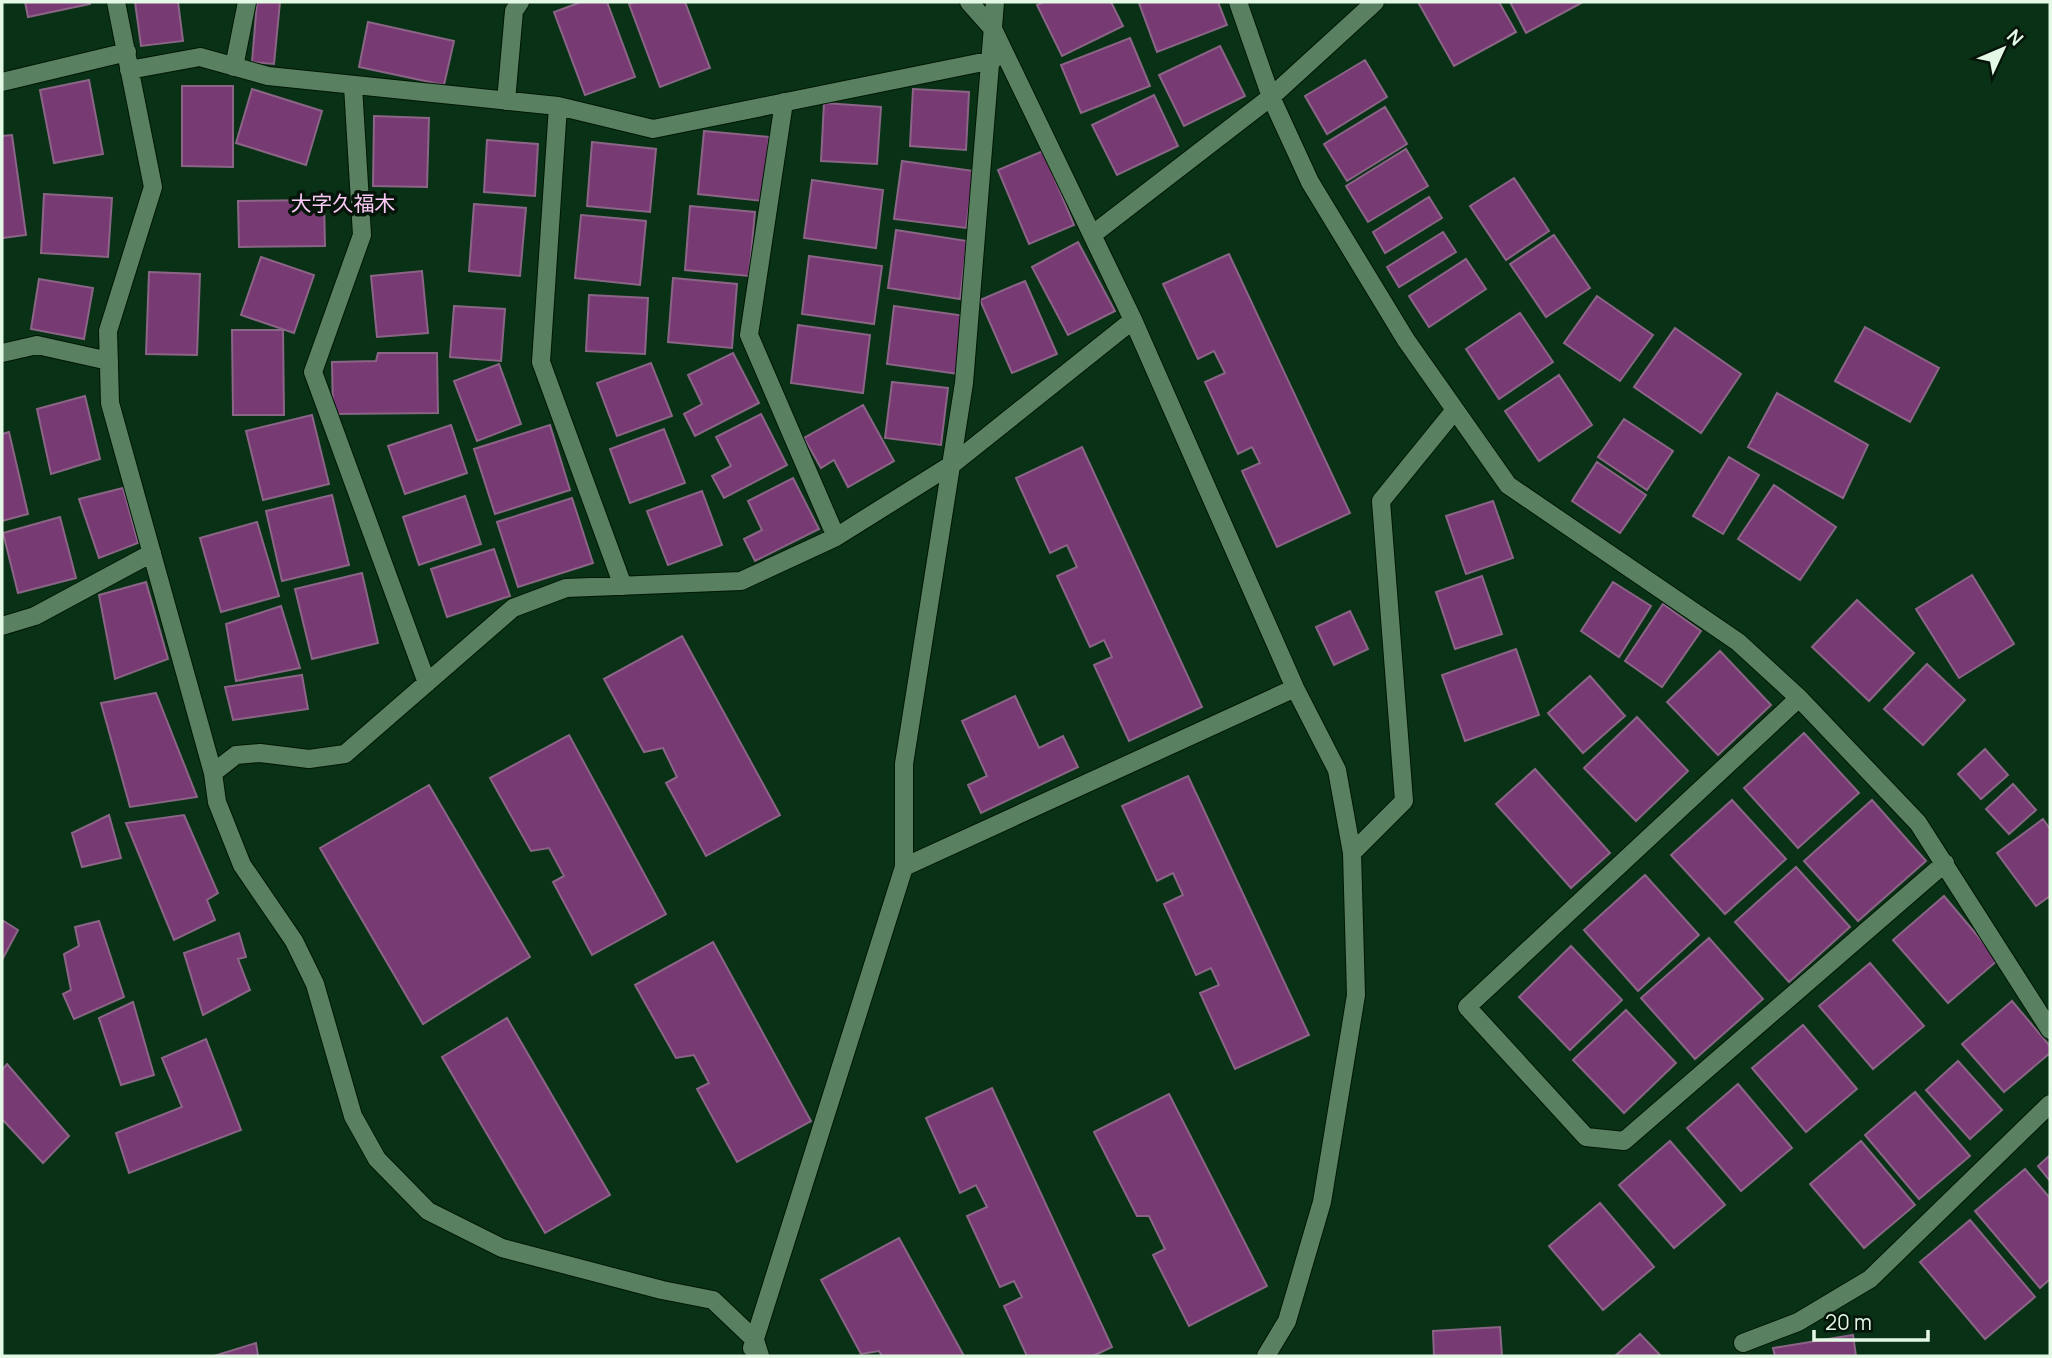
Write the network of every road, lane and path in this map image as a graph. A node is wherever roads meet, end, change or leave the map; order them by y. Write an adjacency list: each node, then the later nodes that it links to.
1 (116, 2): 10 (street)
2 (247, 2): 11 (street)
3 (520, 2): 15 (street)
4 (969, 2): 8 (street)
5 (995, 2): 8 (street)
6 (1238, 2): 14 (street)
7 (1375, 2): 14 (street)
8 (993, 29): 9 (street); 18 (street)
9 (993, 60): 16 (street); 23 (street)
10 (128, 61): 11 (street); 12 (street); 21 (street)
11 (234, 66): 13 (street)
12 (2, 82)
13 (353, 86): 15 (street); 28 (street)
14 (1271, 97): 18 (street); 22 (street)
15 (506, 101): 17 (street)
16 (784, 102): 17 (street); 24 (street)
17 (558, 106): 26 (street)
18 (1091, 235): 19 (street)
19 (1133, 320): 23 (street); 29 (street)
20 (2, 353): 21 (street)
21 (109, 362): 25 (street)
22 (1455, 410): 30 (street); 32 (street)
23 (954, 463): 24 (street); 34 (street)
24 (836, 537): 26 (street)
25 (152, 553): 27 (street); 31 (street)
26 (623, 586): 28 (street)
27 (2, 626)
28 (426, 683): 31 (street)
29 (1295, 688): 32 (street); 34 (street)
30 (1799, 698): 33 (street); 33 (street)
31 (213, 773): 38 (street)
32 (1352, 853): 39 (street)
33 (1945, 863): 35 (street)
34 (904, 867): 38 (street)
35 (2050, 1030)
36 (2050, 1104): 37 (street)
37 (1743, 1343)
38 (754, 1351)
39 (1266, 1356)

